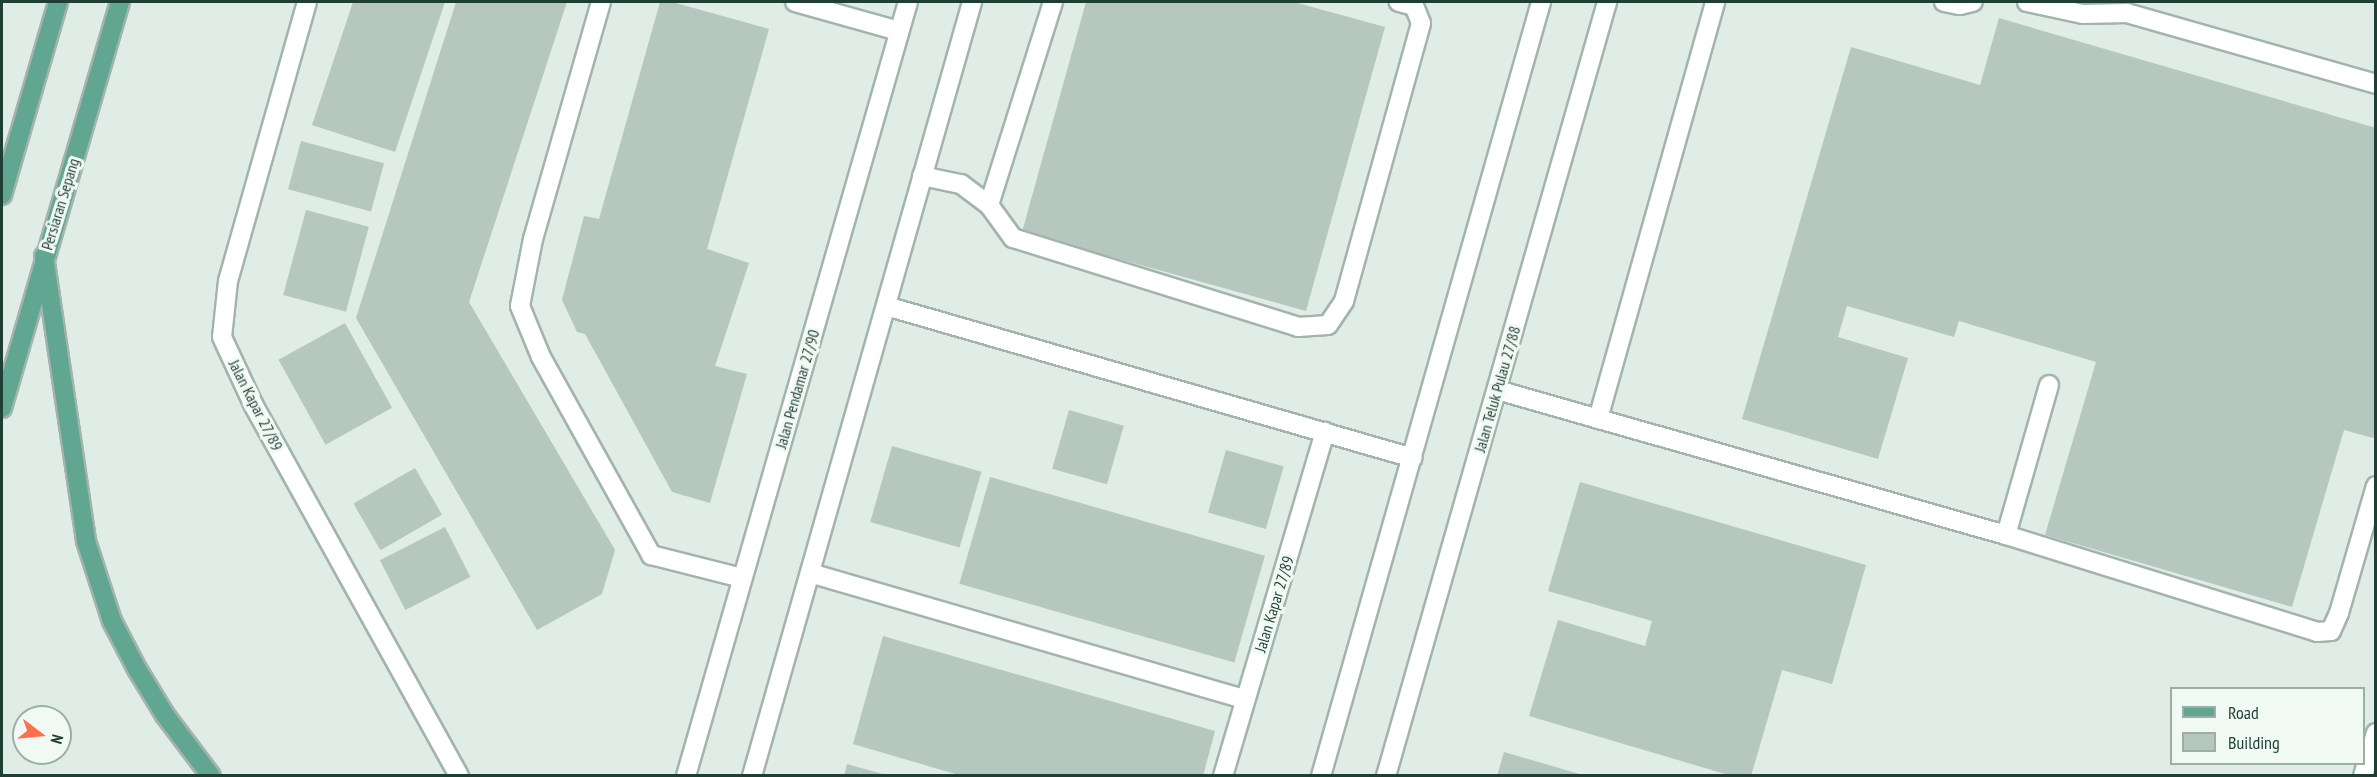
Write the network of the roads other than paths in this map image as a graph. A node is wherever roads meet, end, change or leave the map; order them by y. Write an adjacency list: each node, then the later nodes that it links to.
1 (58, 2): 19 (main road)
2 (120, 2): 21 (main road, Persiaran Sepang)
3 (308, 2): 36 (street, Jalan Kapar 27/89)
4 (602, 2): 32 (street)
5 (795, 2): 16 (street)
6 (908, 2): 16 (street, Jalan Pendamar 27/90)
7 (972, 2): 18 (street)
8 (1053, 2): 20 (street)
9 (1399, 2): 20 (street)
10 (1541, 2): 28 (street)
11 (1607, 2): 24 (street, Jalan Teluk Pulau 27/88)
12 (1715, 2): 26 (street)
13 (1944, 2): 14 (street)
14 (1973, 2)
15 (2026, 2): 17 (street)
16 (899, 31): 32 (street, Jalan Pendamar 27/90)
17 (2376, 84)
18 (922, 176): 20 (street); 22 (street)
19 (2, 195)
20 (989, 205)
21 (44, 256): 25 (main road, Persiaran Sepang); 35 (main road)
22 (886, 306): 27 (street); 31 (street)
23 (2049, 385): 30 (street)
24 (1497, 390): 26 (street); 41 (street, Jalan Teluk Pulau 27/88)
25 (2, 408)
26 (1598, 419): 30 (street)
27 (1325, 432): 28 (street); 33 (street, Jalan Kapar 27/89)
28 (1413, 458): 40 (street)
29 (2376, 486): 30 (street)
30 (2006, 536)
31 (810, 573): 33 (street); 38 (street)
32 (742, 578): 37 (street, Jalan Pendamar 27/90)
33 (1245, 699): 39 (street, Jalan Kapar 27/89)
34 (2376, 733): 42 (street)
35 (211, 776)
36 (459, 776)
37 (686, 776)
38 (752, 776)
39 (1223, 776)
40 (1321, 776)
41 (1386, 776)
42 (2363, 776)

